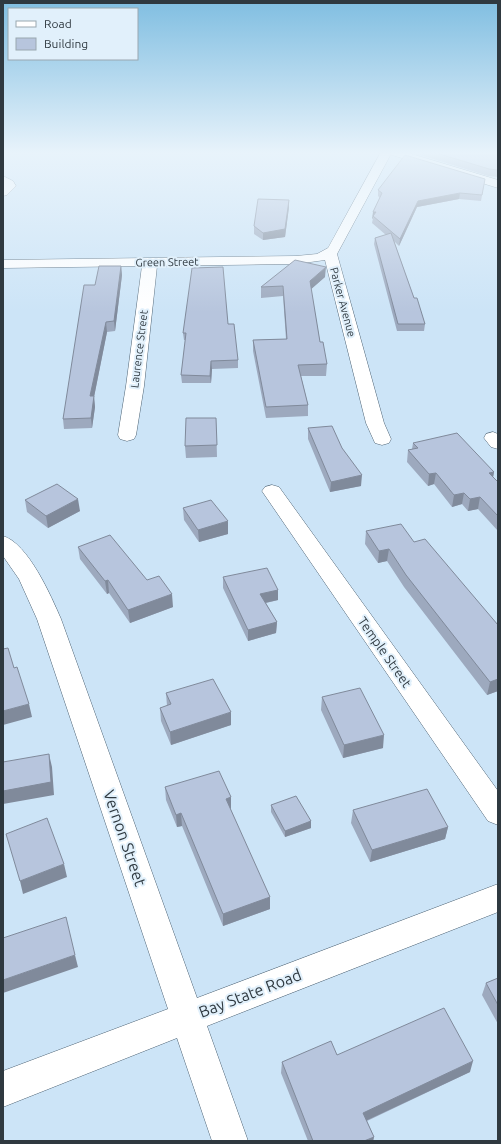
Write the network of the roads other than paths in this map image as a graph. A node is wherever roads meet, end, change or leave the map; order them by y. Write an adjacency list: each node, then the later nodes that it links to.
1 (357, 205): 2 (street, Parker Avenue)
2 (330, 254): 3 (street, Green Street); 6 (street, Parker Avenue)
3 (150, 262): 4 (street, Green Street); 5 (street, Laurence Street)
4 (3, 264)
5 (127, 435)
6 (382, 439)
7 (272, 491): 9 (street, Temple Street)
8 (3, 543): 11 (street, Vernon Street)
9 (498, 813)
10 (498, 898): 11 (street, Bay State Road)
11 (188, 1018): 12 (street, Bay State Road); 13 (street, Vernon Street)
12 (3, 1089)
13 (230, 1141)

